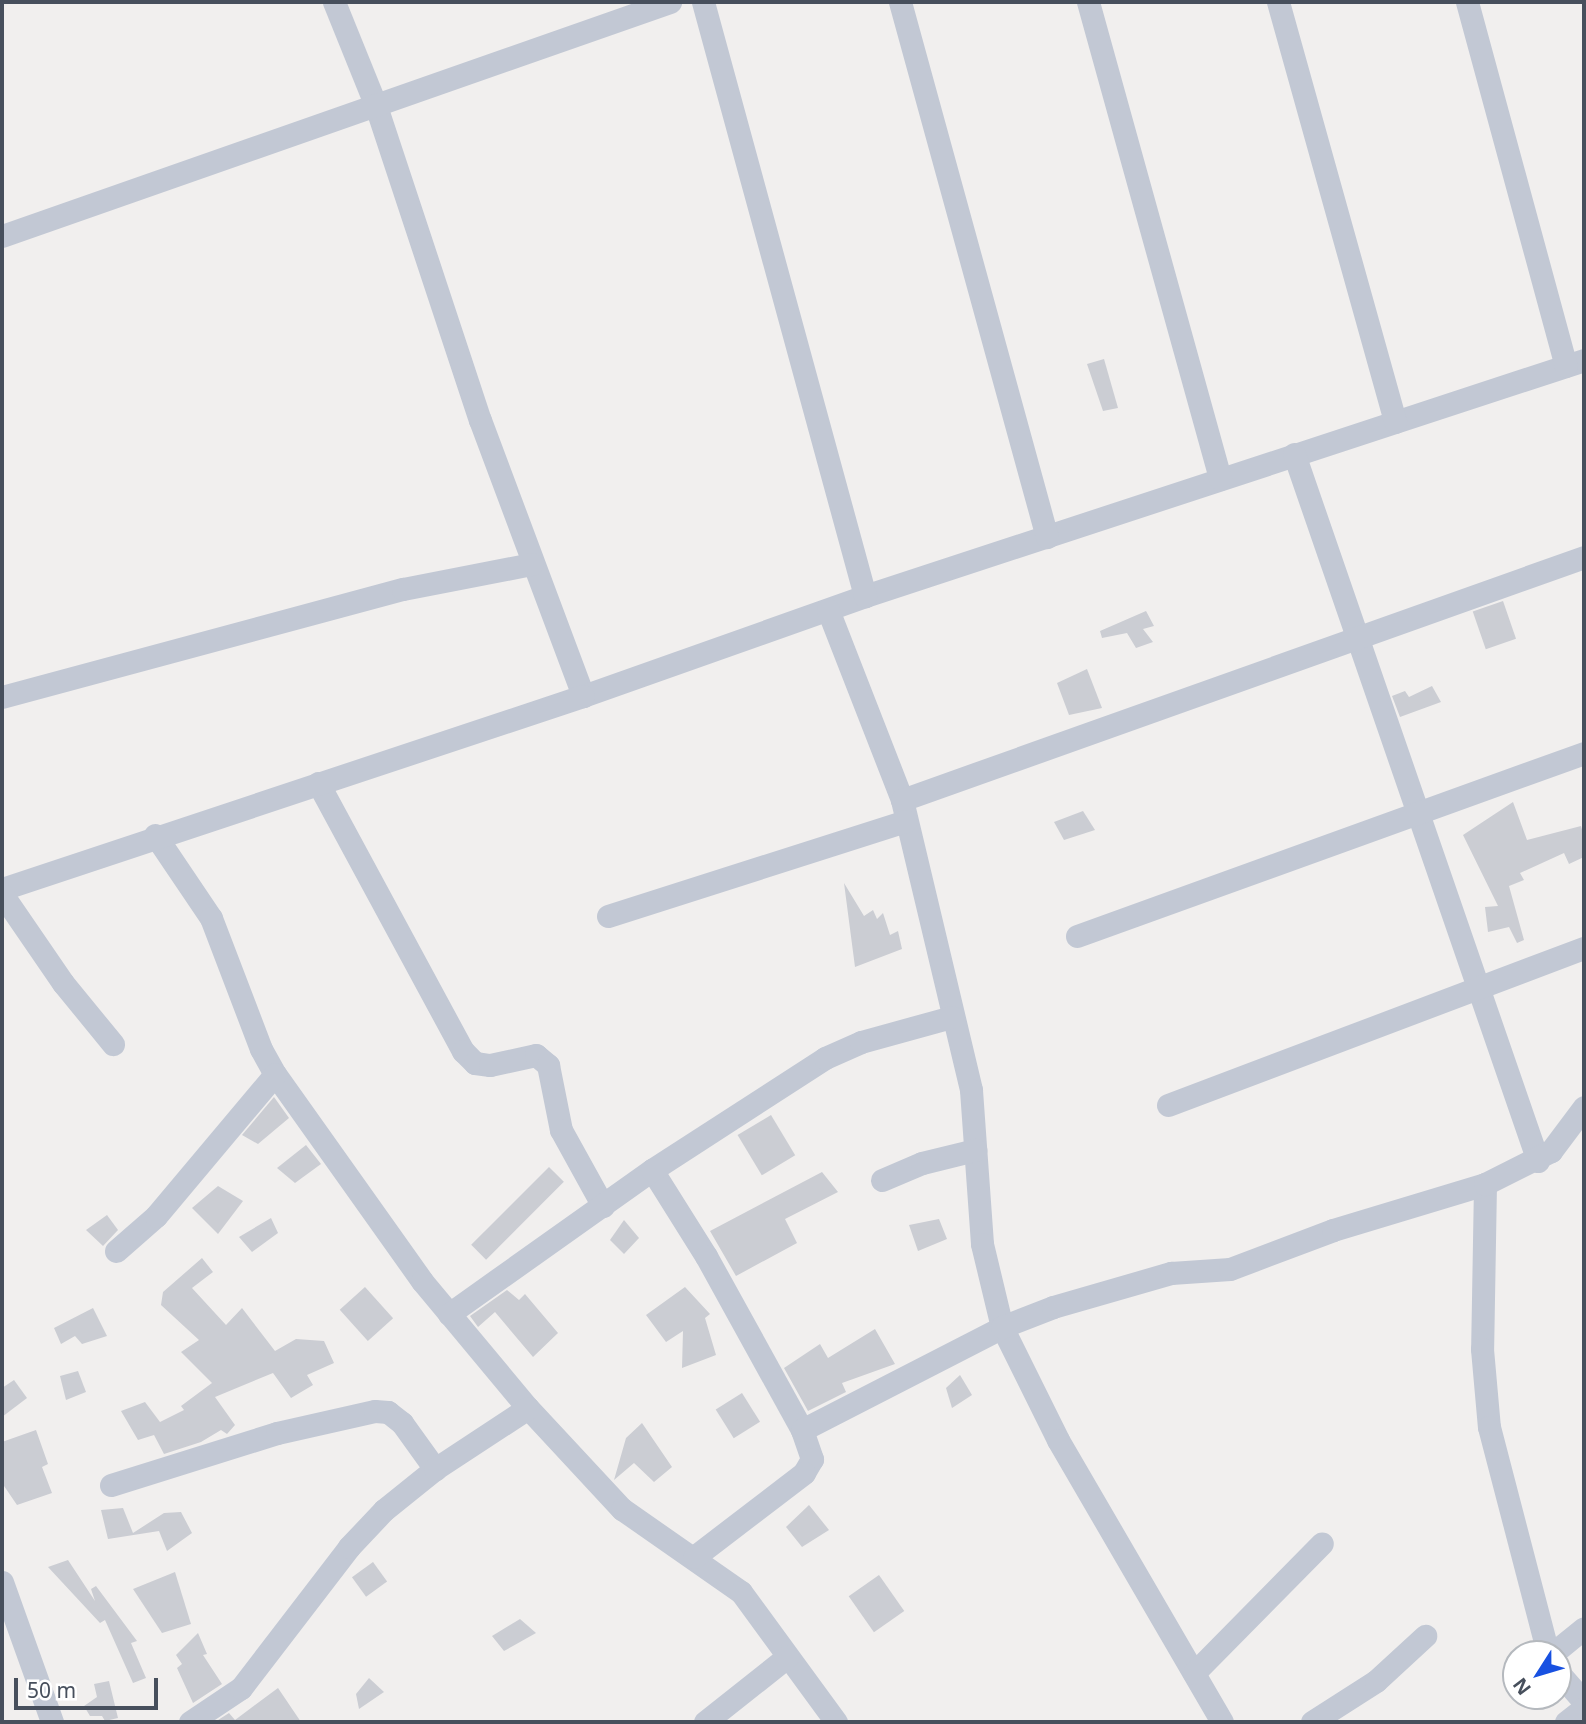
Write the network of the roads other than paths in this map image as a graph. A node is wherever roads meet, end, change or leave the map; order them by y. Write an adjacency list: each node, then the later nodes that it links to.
1 (334, 2): 8 (street)
2 (670, 2): 8 (street)
3 (703, 2): 17 (street)
4 (900, 2): 14 (street)
5 (1088, 2): 13 (street)
6 (1278, 2): 11 (street)
7 (1467, 2): 10 (street)
8 (376, 106): 9 (street); 16 (street)
9 (2, 236)
10 (1575, 363): 11 (street)
11 (1395, 422): 12 (street)
12 (1294, 454): 13 (street); 19 (street)
13 (1220, 479): 14 (street)
14 (1047, 537): 17 (street)
15 (1584, 556): 19 (street)
16 (532, 564): 20 (street); 21 (street)
17 (865, 596): 18 (street)
18 (828, 610): 20 (street); 24 (street)
19 (1355, 638): 24 (street); 25 (street)
20 (583, 696): 23 (street)
21 (2, 697)
22 (1584, 753): 25 (street)
23 (318, 783): 26 (street); 42 (street)
24 (904, 811): 28 (street); 32 (street)
25 (1419, 816): 29 (street); 31 (street)
26 (155, 835): 27 (street); 34 (street)
27 (2, 892): 33 (street)
28 (608, 916)
29 (1077, 936)
30 (1584, 948): 31 (street)
31 (1480, 988): 35 (street); 38 (street)
32 (951, 1017): 37 (street); 39 (street)
33 (113, 1044)
34 (275, 1074): 43 (street); 44 (street)
35 (1168, 1105)
36 (1584, 1107): 38 (street)
37 (975, 1150): 40 (street); 45 (street)
38 (1538, 1161): 41 (street)
39 (652, 1170): 42 (street); 47 (street)
40 (882, 1180)
41 (1485, 1184): 45 (street); 55 (street)
42 (603, 1206): 44 (street)
43 (116, 1251)
44 (449, 1314): 46 (street)
45 (1002, 1327): 47 (street); 58 (street)
46 (528, 1408): 48 (street); 51 (street)
47 (803, 1430): 51 (street)
48 (435, 1469): 49 (street); 63 (street)
49 (111, 1485)
50 (1322, 1543): 58 (street)
51 (694, 1557): 57 (street)
52 (3, 1590): 62 (street)
53 (1584, 1628): 56 (street)
54 (1425, 1636): 67 (street)
55 (1546, 1640)
56 (1568, 1640)
57 (787, 1657): 64 (street); 65 (street)
58 (1194, 1673): 66 (street)
59 (1572, 1688): 60 (street)
60 (1584, 1702)
61 (1584, 1708): 68 (street)
62 (52, 1722)
63 (190, 1722)
64 (705, 1722)
65 (836, 1722)
66 (1223, 1722)
67 (1312, 1722)
68 (1566, 1722)

